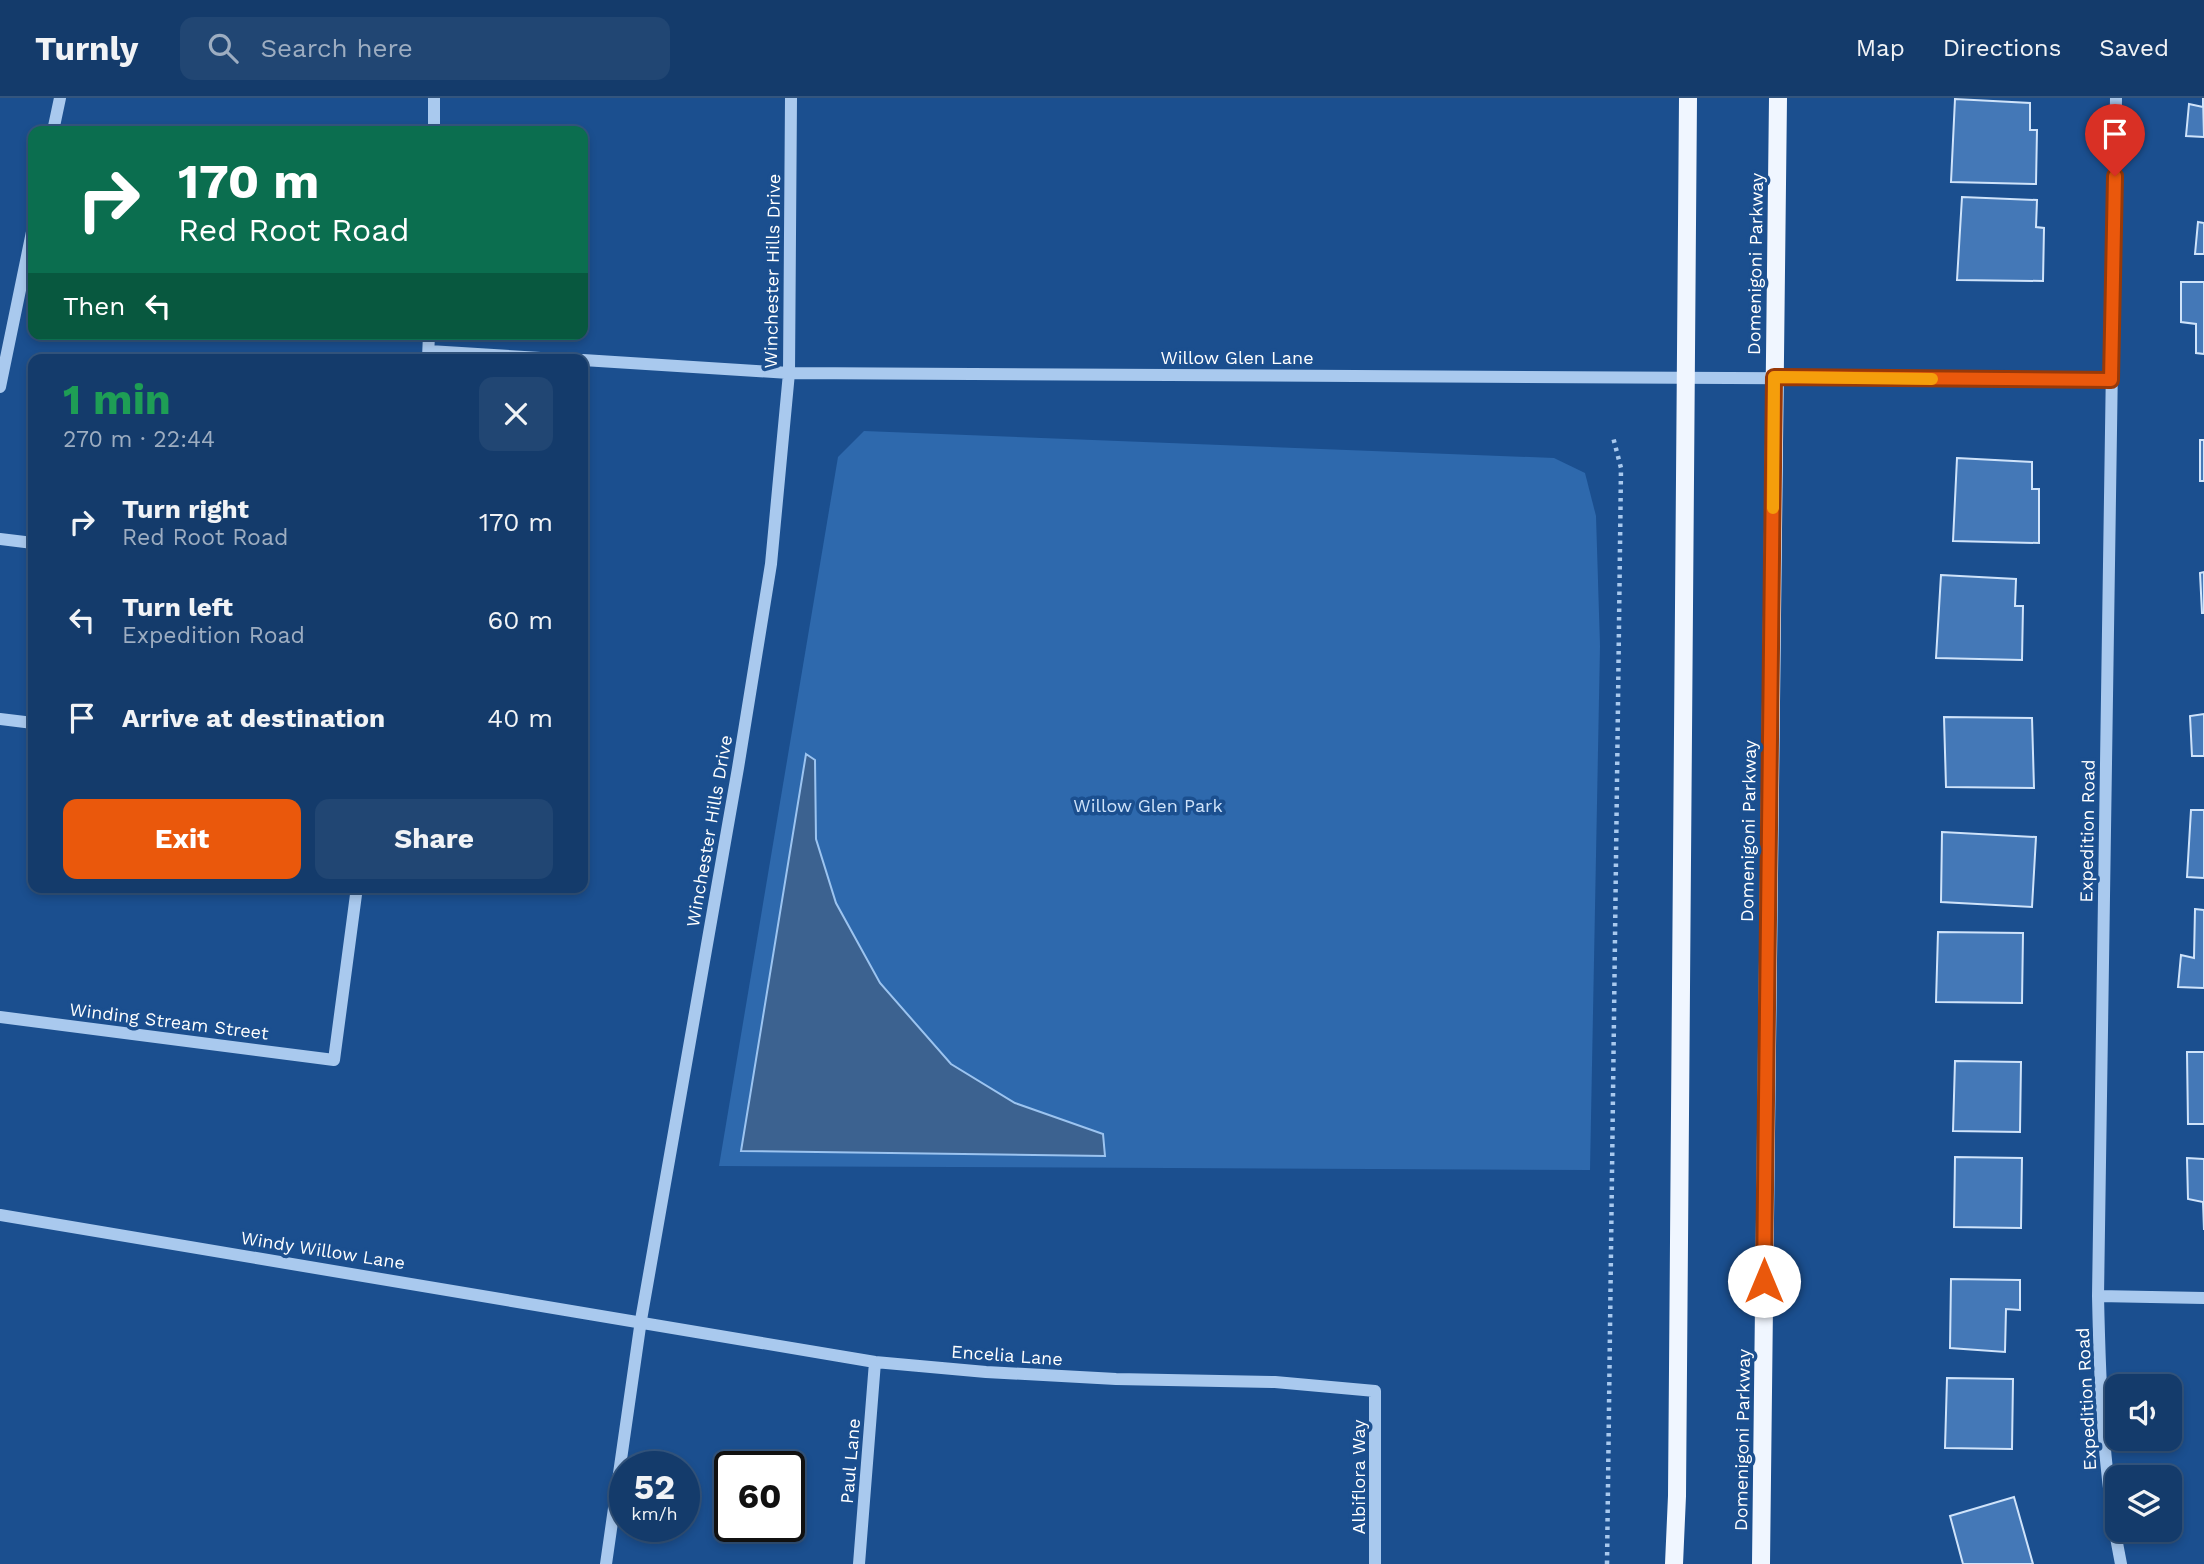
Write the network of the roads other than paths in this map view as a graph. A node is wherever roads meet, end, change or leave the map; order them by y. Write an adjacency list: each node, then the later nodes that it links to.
1 (60, 98): 7 (street)
2 (435, 98): 8 (street)
3 (791, 98): 11 (street, Winchester Hills Drive)
4 (1688, 98): 12 (main road)
5 (1778, 98): 13 (main road, Domenigoni Parkway)
6 (2116, 98): 14 (street, Expedition Road)
7 (54, 126)
8 (434, 126)
9 (28, 251): 15 (street)
10 (588, 360): 11 (street, Willow Glen Lane)
11 (789, 373): 12 (street, Willow Glen Lane); 25 (street, Winchester Hills Drive)
12 (1685, 376): 13 (street, Willow Glen Lane); 31 (main road)
13 (1774, 377): 14 (street, Willow Glen Lane); 32 (main road, Domenigoni Parkway)
14 (2111, 380): 23 (street, Expedition Road)
15 (0, 387)
16 (0, 539): 17 (street)
17 (28, 542)
18 (0, 719): 19 (street)
19 (28, 722)
20 (356, 893): 21 (street, Winding Stream Street)
21 (0, 1017)
22 (0, 1215): 25 (street, Windy Willow Lane)
23 (2098, 1296): 24 (street); 33 (street, Expedition Road)
24 (2204, 1298)
25 (641, 1320): 26 (street, Encelia Lane); 28 (street, Winchester Hills Drive)
26 (875, 1362): 27 (street, Encelia Lane); 29 (street, Paul Lane)
27 (1375, 1391): 30 (street, Albiflora Way)
28 (606, 1564)
29 (859, 1564)
30 (1375, 1564)
31 (1674, 1564)
32 (1761, 1564)
33 (2121, 1564)

